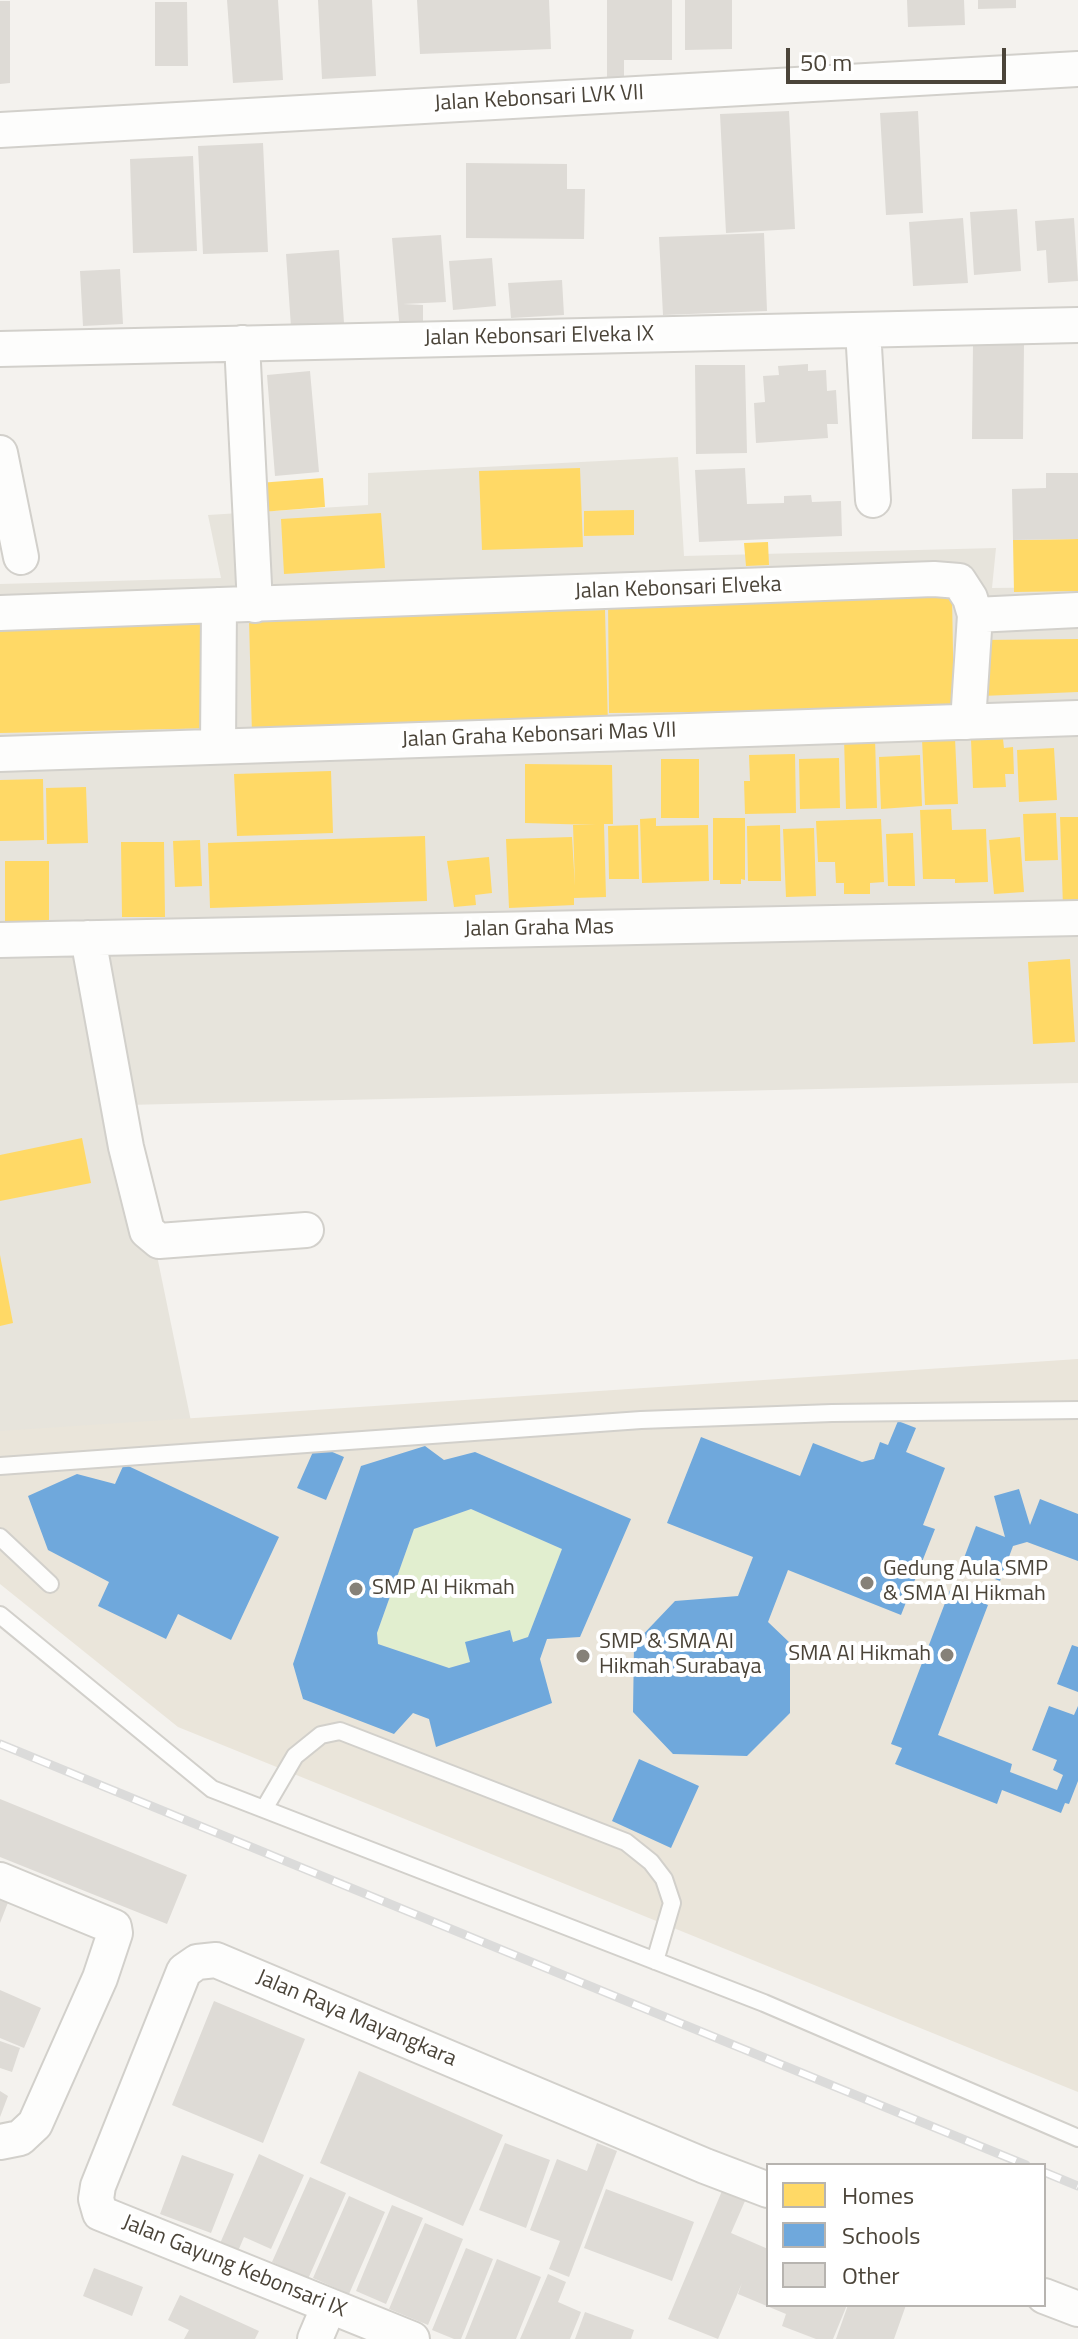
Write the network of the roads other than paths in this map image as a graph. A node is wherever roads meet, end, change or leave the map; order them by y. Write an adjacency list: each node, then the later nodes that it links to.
1 (1078, 69): 2 (street, Jalan Kebonsari LVK VII)
2 (0, 130)
3 (1078, 325): 4 (street, Jalan Kebonsari Elveka IX)
4 (863, 330): 5 (street, Jalan Kebonsari Elveka IX); 8 (street)
5 (242, 343): 6 (street, Jalan Kebonsari Elveka IX); 11 (street)
6 (0, 349)
7 (0, 453): 9 (street)
8 (873, 500)
9 (21, 557)
10 (219, 605): 11 (street, Jalan Kebonsari Elveka); 13 (street, Jalan Kebonsari Elveka); 17 (street)
11 (255, 605): 14 (street, Jalan Kebonsari Elveka)
12 (1078, 610): 14 (street)
13 (0, 613)
14 (975, 615): 16 (street)
15 (1078, 718): 16 (street, Jalan Graha Kebonsari Mas VII)
16 (968, 722): 17 (street, Jalan Graha Kebonsari Mas VII)
17 (218, 746): 18 (street, Jalan Graha Kebonsari Mas VII)
18 (0, 754)
19 (1078, 918): 20 (street, Jalan Graha Mas)
20 (88, 938): 21 (street, Jalan Graha Mas); 22 (street)
21 (0, 940)
22 (306, 1230)
23 (1078, 1410): 24 (lane)
24 (0, 1466)
25 (0, 1537): 26 (lane)
26 (50, 1584)
27 (0, 1615): 28 (lane)
28 (264, 1809): 30 (lane); 30 (lane)
29 (0, 1880): 32 (street)
30 (655, 1961): 31 (lane)
31 (1078, 2138)
32 (0, 2142)
33 (766, 2189): 34 (street, Jalan Raya Mayangkara)
34 (100, 2213): 36 (street, Jalan Gayung Kebonsari IX)
35 (1046, 2297): 37 (street)
36 (329, 2306): 38 (street); 39 (street, Jalan Gayung Kebonsari IX)
37 (1078, 2309)
38 (315, 2339)
39 (412, 2339)

